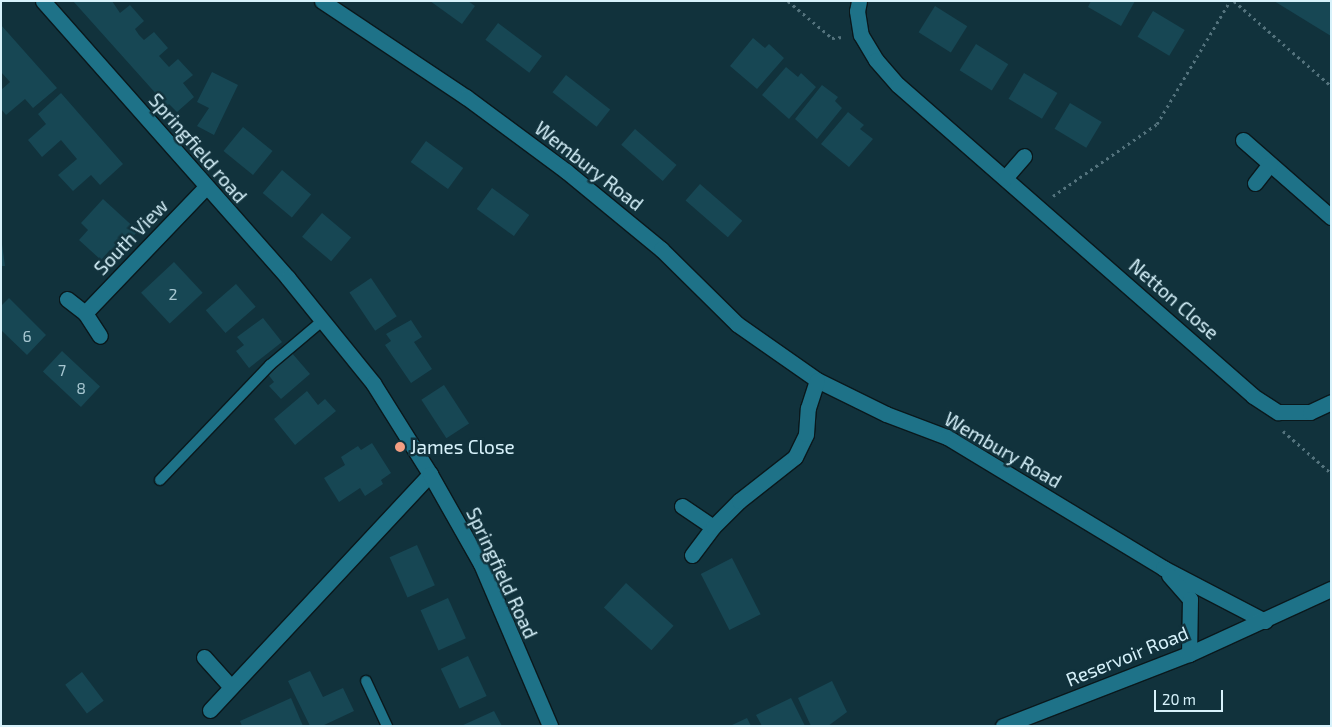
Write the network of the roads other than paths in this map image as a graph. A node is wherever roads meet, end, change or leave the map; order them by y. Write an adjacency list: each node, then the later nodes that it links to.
1 (43, 1): 9 (street, Springfield road)
2 (322, 1): 15 (street, Wembury Road)
3 (859, 1): 7 (street, Netton Close)
4 (1243, 140): 6 (street)
5 (1024, 156): 7 (street)
6 (1270, 164): 8 (street); 10 (street)
7 (1005, 178): 16 (street, Netton Close)
8 (1255, 183)
9 (205, 188): 12 (street, South View); 13 (street, Springfield road)
10 (1331, 217)
11 (67, 299): 12 (street)
12 (85, 313): 14 (street)
13 (322, 321): 17 (street, Springfield Road); 18 (lane)
14 (100, 336)
15 (817, 380): 20 (street); 22 (street, Wembury Road)
16 (1331, 402)
17 (430, 474): 28 (street); 31 (street, Springfield Road)
18 (160, 480)
19 (682, 506): 20 (street)
20 (712, 527): 21 (street)
21 (692, 555)
22 (1163, 568): 24 (street, Wembury Road); 25 (street, Wembury Road)
23 (1331, 589): 24 (street)
24 (1265, 622): 25 (street, Reservoir Road)
25 (1189, 654): 32 (street, Reservoir Road)
26 (204, 657): 28 (street)
27 (366, 681): 30 (lane)
28 (231, 687): 29 (street)
29 (210, 710)
30 (387, 726)
31 (550, 726)
32 (1003, 726)

